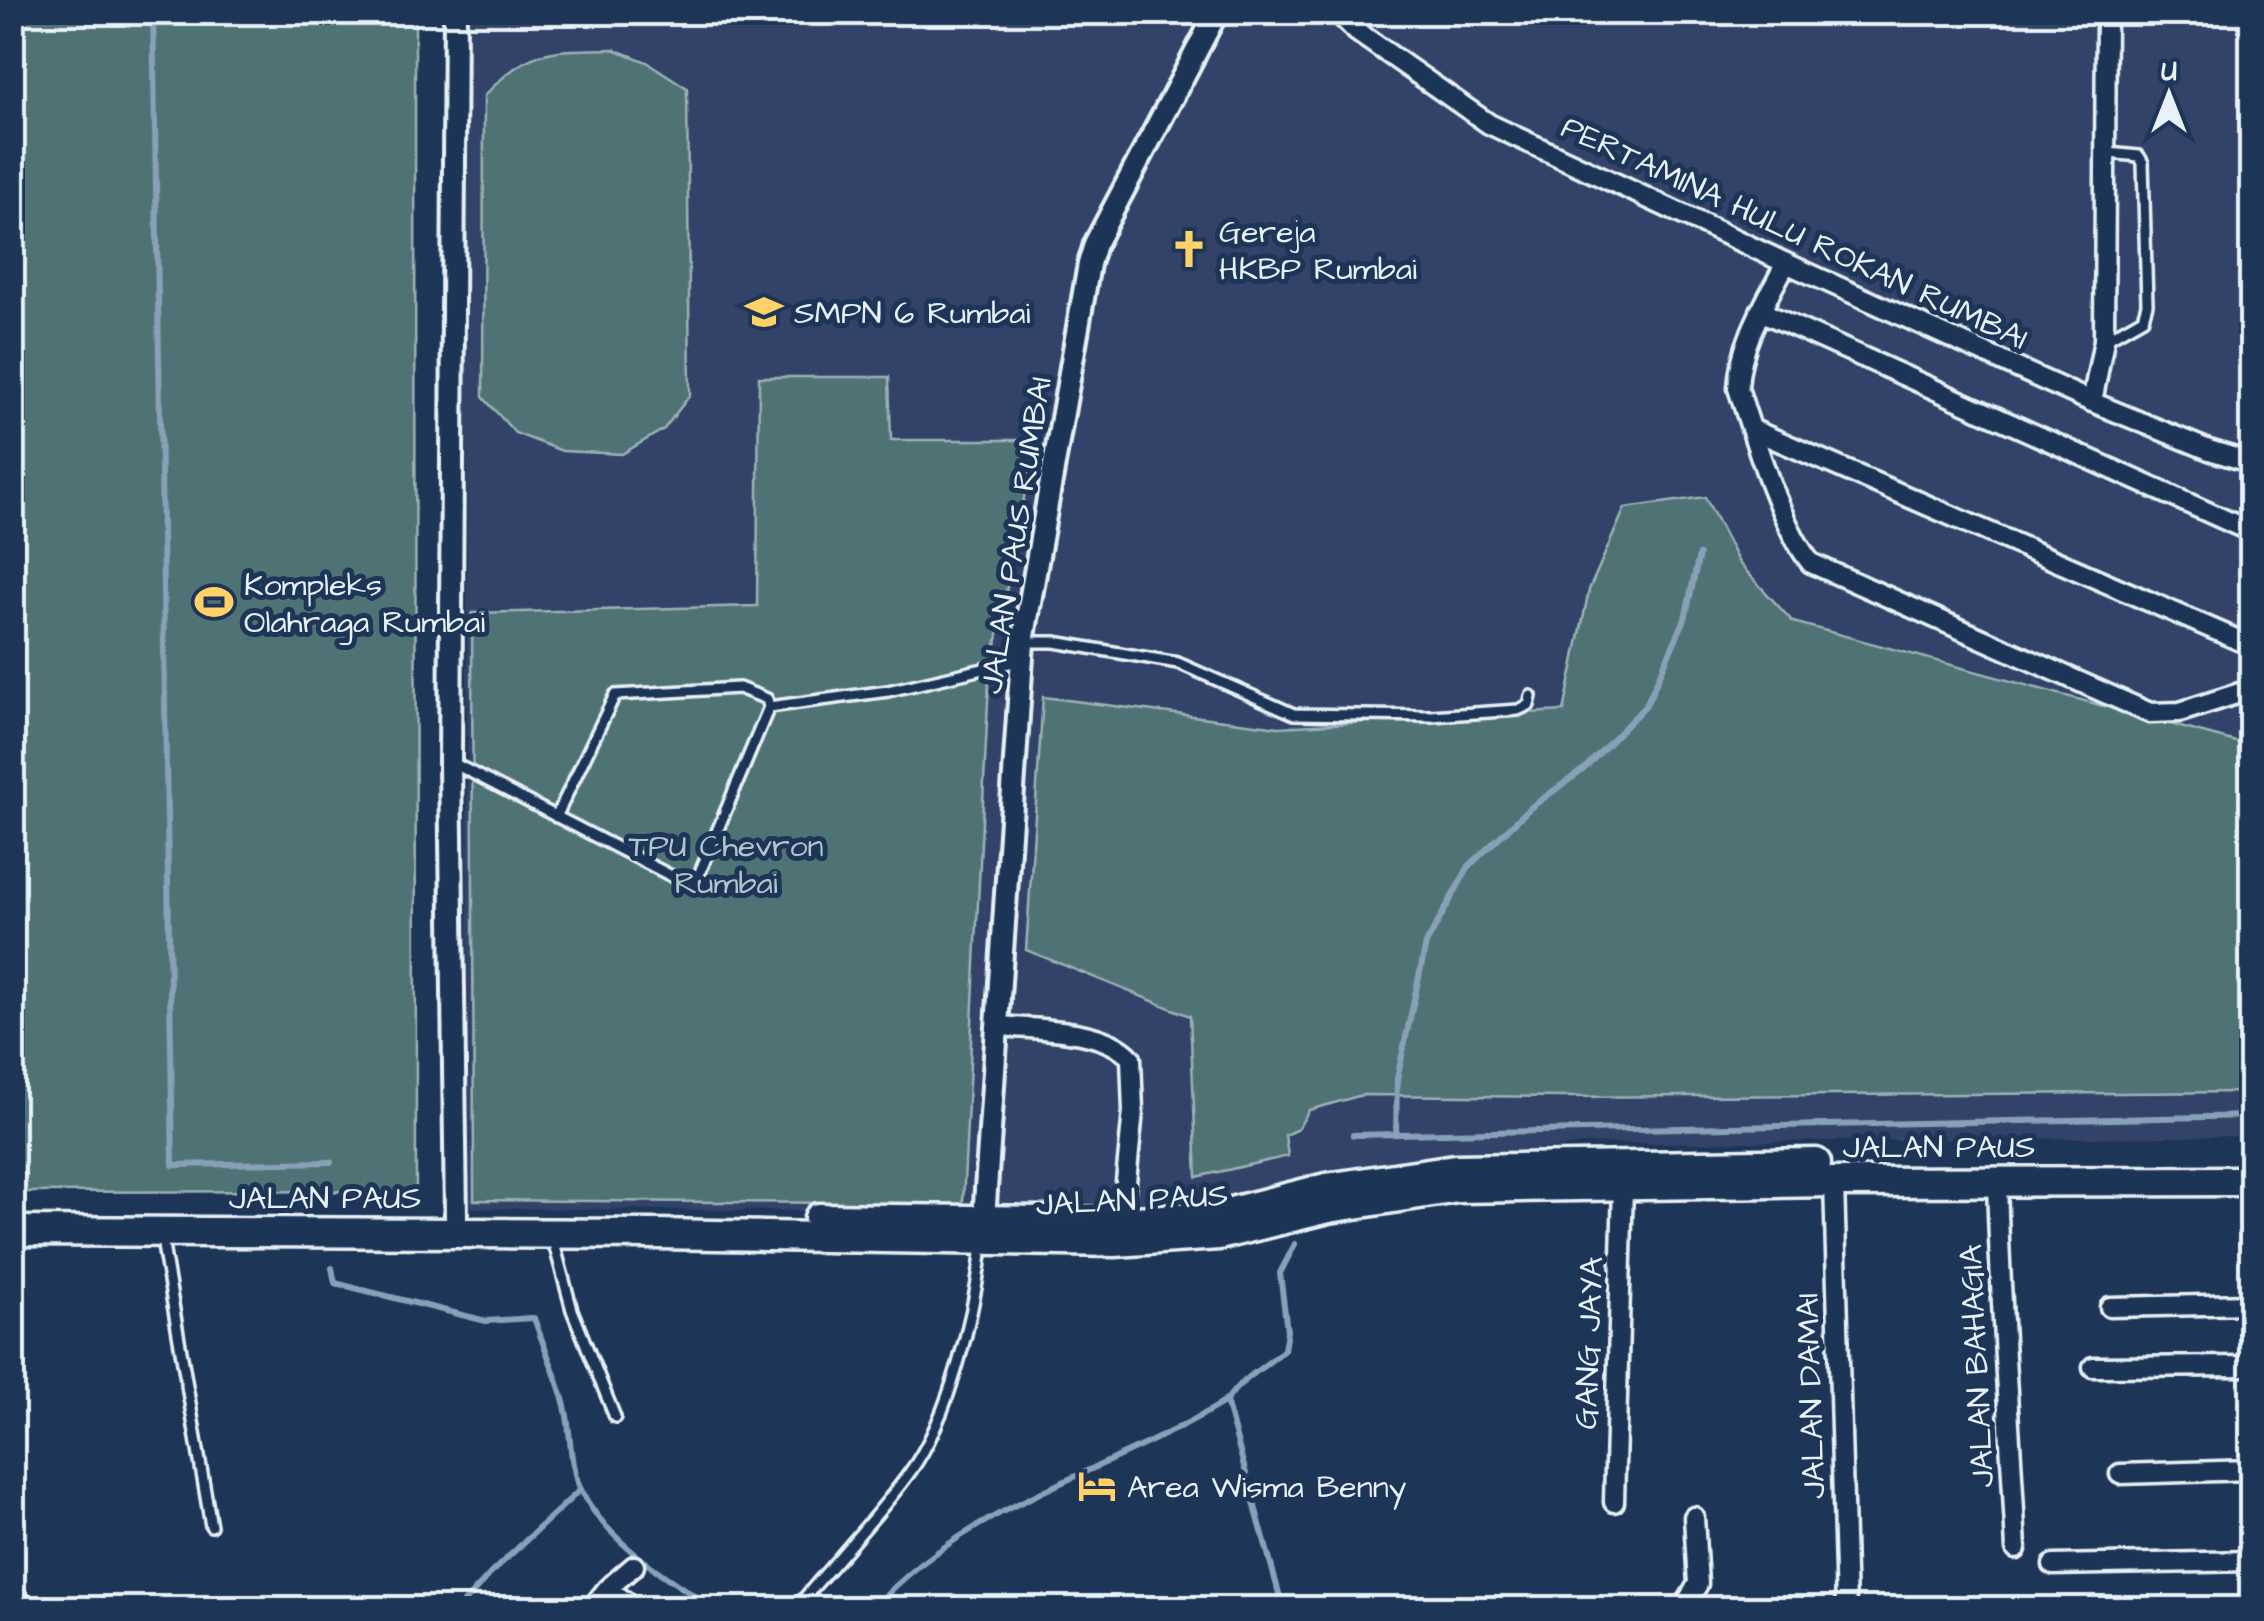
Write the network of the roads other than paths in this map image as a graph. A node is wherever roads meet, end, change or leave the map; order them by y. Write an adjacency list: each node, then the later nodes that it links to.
1 (455, 12): 18 (street)
2 (1217, 12): 14 (street, JALAN PAUS RUMBAI)
3 (1337, 12): 6 (street, PERTAMINA HULU ROKAN RUMBAI)
4 (2106, 12): 5 (street)
5 (2108, 153): 8 (street); 8 (lane)
6 (1786, 264): 7 (street); 9 (street, PERTAMINA HULU ROKAN RUMBAI)
7 (1760, 312): 10 (street); 12 (street)
8 (2104, 340): 9 (street)
9 (2092, 402): 11 (street, PERTAMINA HULU ROKAN RUMBAI)
10 (1751, 429): 13 (street); 15 (street)
11 (2252, 464)
12 (2252, 532)
13 (2252, 646)
14 (1022, 651): 16 (lane); 17 (lane); 20 (street, JALAN PAUS RUMBAI)
15 (2252, 689)
16 (1532, 696)
17 (769, 707): 19 (lane); 19 (lane)
18 (450, 762): 19 (lane); 28 (street)
19 (556, 816)
20 (998, 1026): 27 (street); 29 (street, JALAN PAUS RUMBAI)
21 (2252, 1162): 27 (main road, JALAN PAUS)
22 (1998, 1180): 23 (main road, JALAN PAUS); 24 (main road, JALAN PAUS); 43 (street, JALAN BAHAGIA)
23 (2252, 1180)
24 (1834, 1182): 25 (main road, JALAN PAUS); 54 (street, JALAN DAMAI)
25 (1623, 1186): 29 (main road, JALAN PAUS); 40 (street, GANG JAYA)
26 (12, 1217): 28 (main road, JALAN PAUS)
27 (1122, 1222): 29 (main road, JALAN PAUS)
28 (456, 1225): 29 (main road, JALAN PAUS); 31 (main road, JALAN PAUS); 32 (main road, JALAN PAUS)
29 (984, 1229): 32 (main road, JALAN PAUS); 52 (lane)
30 (12, 1231): 31 (main road, JALAN PAUS)
31 (161, 1231): 42 (lane)
32 (551, 1234): 37 (lane)
33 (2252, 1304): 34 (street)
34 (2110, 1307)
35 (2252, 1366): 36 (street)
36 (2093, 1367)
37 (615, 1417)
38 (2252, 1470): 39 (street)
39 (2120, 1474)
40 (1614, 1502)
41 (1694, 1517): 53 (street)
42 (211, 1526)
43 (2016, 1549)
44 (2252, 1561): 45 (street)
45 (2053, 1565)
46 (634, 1566): 47 (street)
47 (607, 1589): 50 (street); 51 (street)
48 (12, 1591): 49 (street)
49 (25, 1608)
50 (592, 1608)
51 (634, 1608)
52 (796, 1608)
53 (1687, 1608)
54 (1846, 1608)

